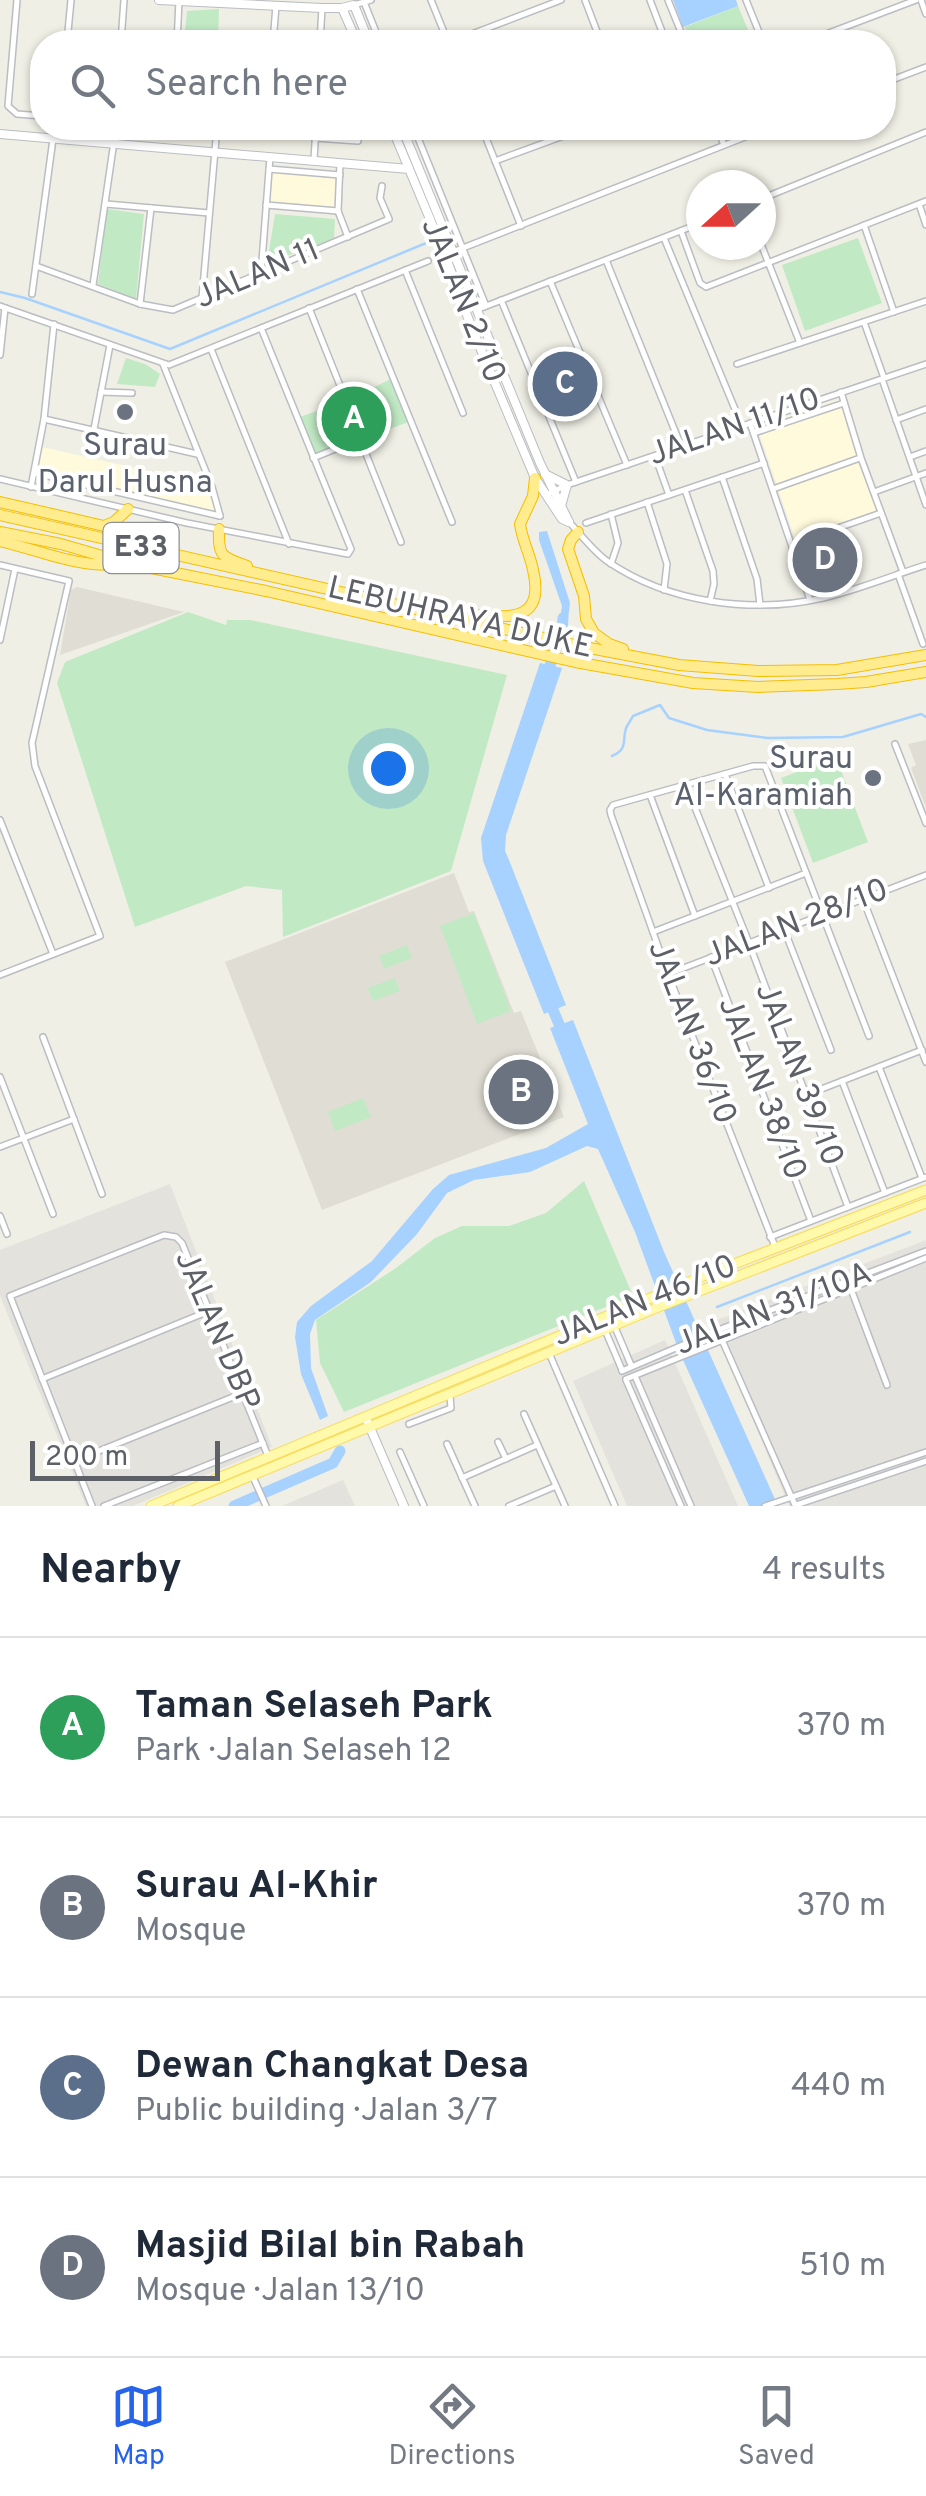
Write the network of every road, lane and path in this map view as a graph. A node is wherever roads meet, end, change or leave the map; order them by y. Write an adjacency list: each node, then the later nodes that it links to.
1 (17, 0): 37 (street)
2 (72, 0): 20 (street)
3 (124, 0): 21 (street)
4 (158, 0): 12 (street)
5 (431, 0): 28 (street)
6 (561, 0): 29 (street)
7 (585, 0): 30 (street)
8 (650, 0): 31 (street)
9 (668, 0): 32 (street)
10 (746, 0): 33 (street)
11 (918, 0): 19 (street); 34 (street)
12 (174, 1): 14 (street); 22 (street)
13 (368, 1): 15 (street); 27 (street)
14 (244, 2): 16 (street)
15 (354, 5): 18 (street); 26 (street)
16 (276, 6): 17 (street); 23 (street)
17 (322, 8): 18 (street); 24 (street)
18 (342, 8): 25 (street)
19 (926, 14)
20 (68, 30)
21 (122, 30)
22 (176, 30)
23 (274, 30)
24 (321, 30)
25 (352, 30)
26 (363, 30)
27 (376, 30)
28 (445, 30)
29 (482, 30)
30 (596, 30)
31 (661, 30)
32 (680, 30)
33 (758, 30)
34 (838, 30)
35 (926, 67): 36 (street)
36 (896, 78)
37 (30, 115)
38 (926, 132): 63 (street)
39 (0, 134): 40 (street)
40 (30, 137)
41 (53, 140): 82 (street)
42 (74, 140): 52 (street)
43 (216, 140): 54 (street)
44 (315, 140): 56 (street)
45 (398, 140): 59 (street, JALAN 2/10)
46 (408, 140): 59 (street, JALAN 2/10)
47 (412, 140): 77 (street)
48 (487, 140): 57 (street)
49 (554, 140): 57 (street)
50 (722, 140): 53 (street)
51 (735, 140): 53 (street)
52 (115, 142): 54 (street); 65 (street)
53 (724, 144): 72 (street)
54 (214, 153): 55 (street); 69 (street)
55 (270, 158): 56 (street); 60 (street)
56 (314, 161): 58 (street)
57 (495, 162): 72 (street)
58 (340, 163): 59 (street); 61 (street)
59 (413, 168): 78 (street, JALAN 2/10)
60 (269, 169): 61 (street); 66 (street)
61 (340, 175): 68 (street)
62 (382, 186): 75 (street, JALAN 11)
63 (776, 193)
64 (922, 202): 70 (street); 71 (street)
65 (106, 204): 67 (street); 86 (street)
66 (266, 205): 68 (street); 84 (street)
67 (151, 208): 69 (street); 92 (street)
68 (338, 211): 75 (street)
69 (209, 213): 89 (street)
70 (864, 225): 81 (street); 97 (street)
71 (926, 225)
72 (521, 226): 77 (street)
73 (686, 229): 74 (street)
74 (680, 231): 76 (street); 81 (street)
75 (348, 237): 84 (street, JALAN 11)
76 (666, 237): 79 (street); 119 (street)
77 (462, 248): 78 (street); 94 (street)
78 (448, 254): 96 (street, JALAN 2/10); 133 (street, JALAN 2/10)
79 (606, 260): 85 (street); 122 (street)
80 (428, 262): 83 (street)
81 (768, 262): 101 (street)
82 (36, 266): 86 (street, JALAN 11); 88 (street)
83 (405, 270): 87 (street); 115 (street)
84 (261, 274): 89 (street, JALAN 11)
85 (550, 282): 90 (street); 130 (street)
86 (93, 286): 92 (street, JALAN 11)
87 (357, 289): 95 (street); 154 (street)
88 (32, 294)
89 (202, 298): 92 (street, JALAN 11)
90 (501, 300): 94 (street); 137 (street)
91 (926, 301): 97 (street)
92 (140, 304)
93 (2, 306): 99 (street); 104 (street)
94 (486, 306): 96 (street)
95 (309, 308): 100 (street); 112 (street)
96 (476, 310): 133 (street, JALAN 2/10)
97 (894, 312): 98 (street)
98 (864, 322): 101 (street); 108 (street)
99 (54, 324): 102 (street); 116 (street)
100 (261, 328): 103 (street); 127 (street)
101 (800, 343): 106 (street)
102 (110, 346): 105 (street); 109 (street)
103 (211, 349): 105 (street); 161 (street)
104 (0, 355)
105 (163, 364): 124 (street)
106 (737, 364)
107 (926, 364): 108 (street, JALAN 11/10)
108 (883, 379): 110 (street, JALAN 11/10); 117 (street)
109 (101, 392): 111 (street); 120 (street)
110 (841, 392): 113 (street); 118 (street, JALAN 11/10)
111 (132, 393)
112 (345, 398)
113 (844, 403): 121 (street); 128 (street)
114 (926, 409): 117 (street)
115 (464, 413)
116 (44, 419): 120 (street); 131 (street)
117 (896, 420): 126 (street)
118 (750, 423): 119 (street, JALAN 11/10); 121 (street)
119 (742, 426): 122 (street, JALAN 11/10)
120 (94, 429): 124 (street)
121 (754, 433): 129 (street)
122 (681, 446): 125 (street, JALAN 11/10)
123 (926, 452): 126 (street)
124 (198, 454): 153 (street)
125 (655, 456): 130 (street, JALAN 11/10); 143 (street)
126 (909, 457): 134 (street)
127 (312, 458): 160 (street); 161 (street)
128 (861, 458): 140 (street); 141 (street)
129 (764, 463): 135 (street); 140 (street)
130 (627, 464): 137 (street, JALAN 11/10)
131 (35, 473): 138 (street); 153 (street)
132 (926, 473): 134 (street)
133 (540, 476): 137 (street); 142 (street, JALAN 2/10); 146 (highway)
134 (916, 476): 141 (street); 148 (street)
135 (722, 478): 139 (street); 175 (street)
136 (0, 479): 138 (street)
137 (571, 483): 142 (street, JALAN 11/10); 147 (street)
138 (31, 487): 149 (street)
139 (685, 490): 143 (street); 174 (street)
140 (774, 490): 162 (street)
141 (874, 492): 150 (street)
142 (549, 493): 146 (highway); 147 (street, JALAN 2/10); 155 (street, JALAN 2/10)
143 (669, 495): 145 (street)
144 (0, 502): 149 (highway)
145 (647, 502): 151 (street); 172 (street)
146 (530, 505): 176 (highway)
147 (562, 506): 155 (street, JALAN 2/10)
148 (926, 506)
149 (128, 508): 157 (street)
150 (881, 513): 162 (street); 168 (street)
151 (611, 514): 156 (street); 164 (street)
152 (0, 516): 171 (highway, LEBUHRAYA DUKE / E33)
153 (220, 516): 157 (street)
154 (452, 522)
155 (569, 522): 156 (street, JALAN 2/10)
156 (582, 527): 164 (street, JALAN 2/10); 179 (highway)
157 (219, 529): 161 (street); 171 (highway)
158 (0, 532): 163 (highway, LEBUHRAYA DUKE / E33)
159 (0, 541): 163 (highway)
160 (401, 542)
161 (289, 544)
162 (792, 544): 173 (street)
163 (126, 563): 180 (highway, LEBUHRAYA DUKE / E33)
164 (611, 564): 172 (street, JALAN 2/10)
165 (0, 565): 167 (street)
166 (926, 566): 168 (street, JALAN 2/10)
167 (16, 568): 170 (street); 197 (street)
168 (900, 573): 173 (street, JALAN 2/10); 178 (street)
169 (0, 578): 170 (street)
170 (12, 580): 177 (street)
171 (292, 581): 176 (highway, LEBUHRAYA DUKE / E33)
172 (664, 590): 174 (street, JALAN 2/10)
173 (810, 600): 175 (street, JALAN 2/10)
174 (710, 601): 175 (street, JALAN 2/10)
175 (760, 605)
176 (430, 612): 179 (highway, LEBUHRAYA DUKE / E33)
177 (0, 638)
178 (925, 650): 179 (highway, LEBUHRAYA DUKE / E33)
179 (663, 661)
180 (926, 672)
181 (896, 744): 186 (street)
182 (725, 773): 183 (street); 187 (street); 189 (street)
183 (686, 785): 184 (street); 191 (street, JALAN 39/10)
184 (650, 795): 193 (street); 195 (street, JALAN 36/10)
185 (0, 820): 197 (street)
186 (926, 823)
187 (806, 873): 189 (street); 192 (street)
188 (926, 874): 190 (street, JALAN 28/10)
189 (768, 888): 191 (street)
190 (863, 899): 192 (street, JALAN 28/10); 204 (street)
191 (732, 902): 193 (street); 196 (street, JALAN 39/10)
192 (822, 914): 194 (street, JALAN 28/10); 201 (street)
193 (695, 916): 195 (street)
194 (784, 930): 196 (street, JALAN 28/10); 205 (street)
195 (653, 932): 200 (street, JALAN 36/10)
196 (748, 943): 198 (street, JALAN 28/10); 211 (street, JALAN 39/10)
197 (53, 954): 199 (street)
198 (712, 957): 200 (street, JALAN 28/10); 223 (street, JALAN 38/10)
199 (0, 974)
200 (668, 974): 225 (street, JALAN 36/10)
201 (868, 1036)
202 (42, 1037): 212 (street)
203 (926, 1038): 204 (street)
204 (918, 1040): 206 (street)
205 (831, 1050)
206 (922, 1050): 207 (street); 208 (street)
207 (926, 1062)
208 (879, 1067): 210 (street); 215 (street)
209 (0, 1077): 213 (street)
210 (842, 1081): 211 (street); 217 (street)
211 (806, 1095): 220 (street, JALAN 39/10)
212 (74, 1119): 213 (street); 218 (street)
213 (24, 1138): 214 (street); 221 (street)
214 (0, 1148)
215 (924, 1177): 217 (street, JALAN 46/10)
216 (926, 1190): 226 (main road, JALAN 46/10)
217 (885, 1192): 220 (street, JALAN 46/10)
218 (102, 1194)
219 (926, 1204): 228 (main road, JALAN 46/10)
220 (848, 1207): 223 (street, JALAN 46/10)
221 (52, 1214)
222 (0, 1216): 224 (street)
223 (811, 1221): 225 (street, JALAN 46/10)
224 (7, 1234)
225 (770, 1237): 226 (street, JALAN 36/10)
226 (775, 1249): 228 (street, JALAN 36/10); 230 (main road, JALAN 46/10)
227 (926, 1255): 229 (street, JALAN 31/10A)
228 (780, 1260): 230 (main road, JALAN 46/10)
229 (850, 1285): 233 (street, JALAN 31/10A); 235 (street, JALAN 31/10A); 240 (street)
230 (660, 1301): 232 (main road, JALAN 46/10)
231 (209, 1311): 238 (street); 238 (street, JALAN DBP); 241 (street, JALAN DBP)
232 (607, 1323): 234 (main road, JALAN 46/10); 235 (street); 236 (street); 244 (main road, JALAN 46/10)
233 (719, 1340): 237 (street, JALAN 31/10A); 259 (street, JALAN 31/10A)
234 (548, 1353): 242 (main road, JALAN 46/10); 270 (street)
235 (631, 1366): 236 (street, JALAN 31/10A); 237 (street)
236 (622, 1370): 239 (street)
237 (635, 1375): 239 (street, JALAN 31/10A); 272 (street)
238 (42, 1378): 253 (street, JALAN DBP)
239 (626, 1379): 271 (street)
240 (886, 1384)
241 (242, 1393): 247 (street, JALAN DBP); 253 (street)
242 (449, 1393): 244 (main road, JALAN 46/10); 245 (street)
243 (524, 1414): 249 (street)
244 (367, 1421): 254 (main road); 265 (street)
245 (409, 1424)
246 (498, 1442): 252 (street)
247 (263, 1443): 254 (street, JALAN DBP); 262 (street)
248 (447, 1444): 257 (street)
249 (538, 1445): 252 (street); 258 (street)
250 (400, 1452): 266 (street)
251 (926, 1452): 259 (street)
252 (506, 1458): 257 (street)
253 (74, 1461): 261 (street, JALAN DBP)
254 (270, 1461): 256 (main road); 263 (main road)
255 (926, 1461): 274 (street)
256 (252, 1474): 260 (street); 264 (main road)
257 (462, 1478): 267 (street)
258 (556, 1486): 268 (street); 269 (street)
259 (790, 1498): 273 (street); 274 (street, JALAN 31/10A)
260 (266, 1504)
261 (92, 1506)
262 (104, 1506)
263 (151, 1506)
264 (178, 1506)
265 (404, 1506)
266 (424, 1506)
267 (475, 1506)
268 (509, 1506)
269 (565, 1506)
270 (616, 1506)
271 (680, 1506)
272 (691, 1506)
273 (765, 1506)
274 (793, 1506)

